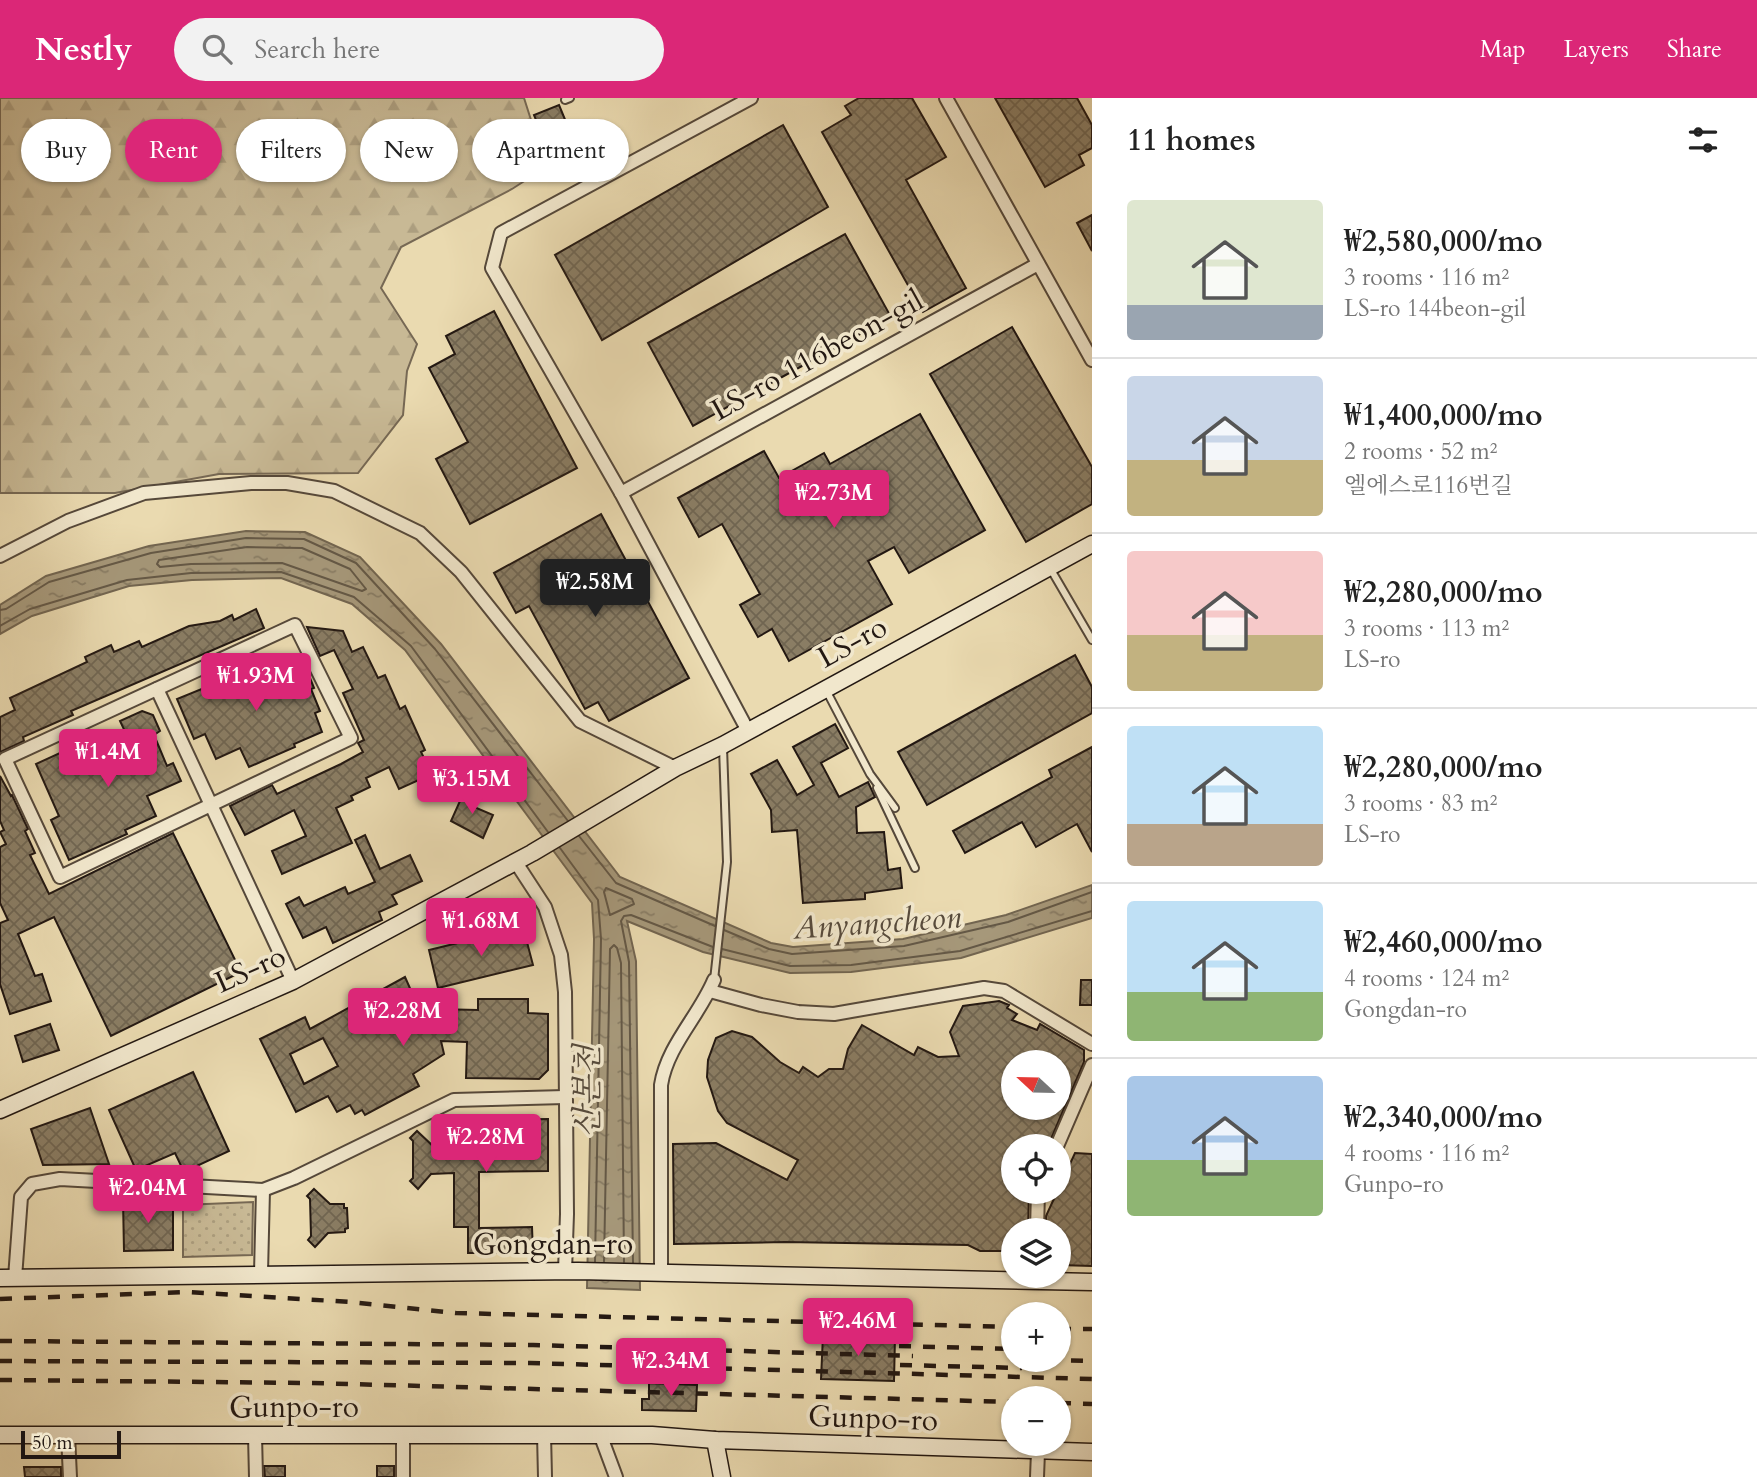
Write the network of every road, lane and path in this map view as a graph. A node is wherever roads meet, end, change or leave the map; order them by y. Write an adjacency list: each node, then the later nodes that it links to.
1 (751, 98): 5 (street)
2 (947, 98): 3 (street)
3 (1038, 264): 4 (street); 5 (street, LS-ro 116beon-gil)
4 (1092, 360)
5 (621, 493): 12 (street)
6 (1092, 544): 8 (street, LS-ro)
7 (0, 556): 14 (street)
8 (1049, 567): 9 (lane); 11 (street, LS-ro)
9 (1092, 640)
10 (157, 689): 16 (street); 16 (street); 16 (street)
11 (825, 689): 12 (street, LS-ro); 15 (lane)
12 (748, 731): 13 (street, LS-ro)
13 (723, 745): 14 (street, LS-ro); 21 (lane)
14 (675, 768): 18 (street, LS-ro)
15 (870, 774): 17 (lane); 19 (lane)
16 (209, 804): 20 (street)
17 (895, 808)
18 (515, 861): 20 (street, LS-ro); 24 (street)
19 (915, 868)
20 (293, 981): 25 (street, LS-ro)
21 (712, 985): 22 (street); 30 (street)
22 (1092, 1044)
23 (1092, 1065): 26 (street)
24 (565, 1097): 27 (street); 28 (street)
25 (0, 1110)
26 (1062, 1134)
27 (263, 1190): 29 (street); 32 (street, Gongdan-ro)
28 (571, 1271): 29 (street, Gongdan-ro); 30 (street, Gongdan-ro)
29 (261, 1273): 32 (street, Gongdan-ro)
30 (661, 1273): 31 (street, Gongdan-ro)
31 (1001, 1277)
32 (7, 1278)
33 (1071, 1280): 34 (street, Gongdan-ro)
34 (1092, 1282)
35 (544, 1434): 36 (street, Gunpo-ro); 40 (street, Gunpo-ro); 49 (street)
36 (594, 1434): 41 (street, Gunpo-ro); 50 (street)
37 (0, 1435): 38 (street, Gunpo-ro)
38 (68, 1435): 39 (street, Gunpo-ro); 46 (street)
39 (255, 1435): 40 (street, Gunpo-ro); 47 (street)
40 (403, 1435): 48 (street)
41 (715, 1440): 42 (street, Gunpo-ro); 51 (street)
42 (1001, 1451)
43 (1071, 1452): 44 (street, Gunpo-ro)
44 (1092, 1452)
45 (1038, 1456): 52 (street)
46 (70, 1477)
47 (256, 1477)
48 (402, 1477)
49 (545, 1477)
50 (616, 1477)
51 (722, 1477)
52 (1037, 1477)

